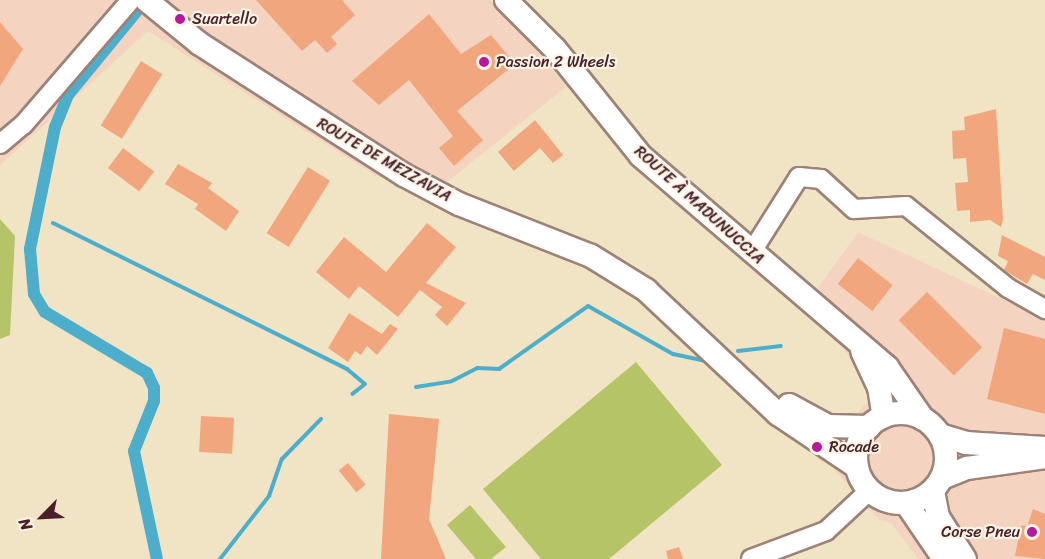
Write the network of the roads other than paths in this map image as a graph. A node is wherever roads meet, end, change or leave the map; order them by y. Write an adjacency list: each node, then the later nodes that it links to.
1 (131, 0): 4 (street)
2 (146, 0): 8 (main road, ROUTE DE MEZZAVIA)
3 (506, 0): 5 (main road, ROUTE À MADUNUCCIA)
4 (0, 144)
5 (751, 253): 6 (street); 7 (main road, ROUTE À MADUNUCCIA)
6 (1045, 309)
7 (858, 342): 9 (main road, ROUTE À MADUNUCCIA); 10 (main road, ROUTE À MADUNUCCIA)
8 (723, 357): 10 (main road, ROUTE DE MEZZAVIA); 14 (main road, ROUTE DE MEZZAVIA)
9 (923, 419): 10 (main road); 11 (main road)
10 (877, 422): 14 (main road)
11 (940, 435): 12 (main road); 15 (main road)
12 (1045, 448)
13 (1045, 457): 15 (main road)
14 (858, 467): 16 (main road)
15 (937, 484): 17 (main road); 20 (main road)
16 (870, 490): 17 (main road); 18 (street)
17 (906, 503): 19 (main road)
18 (751, 559)
19 (944, 559)
20 (965, 559)

